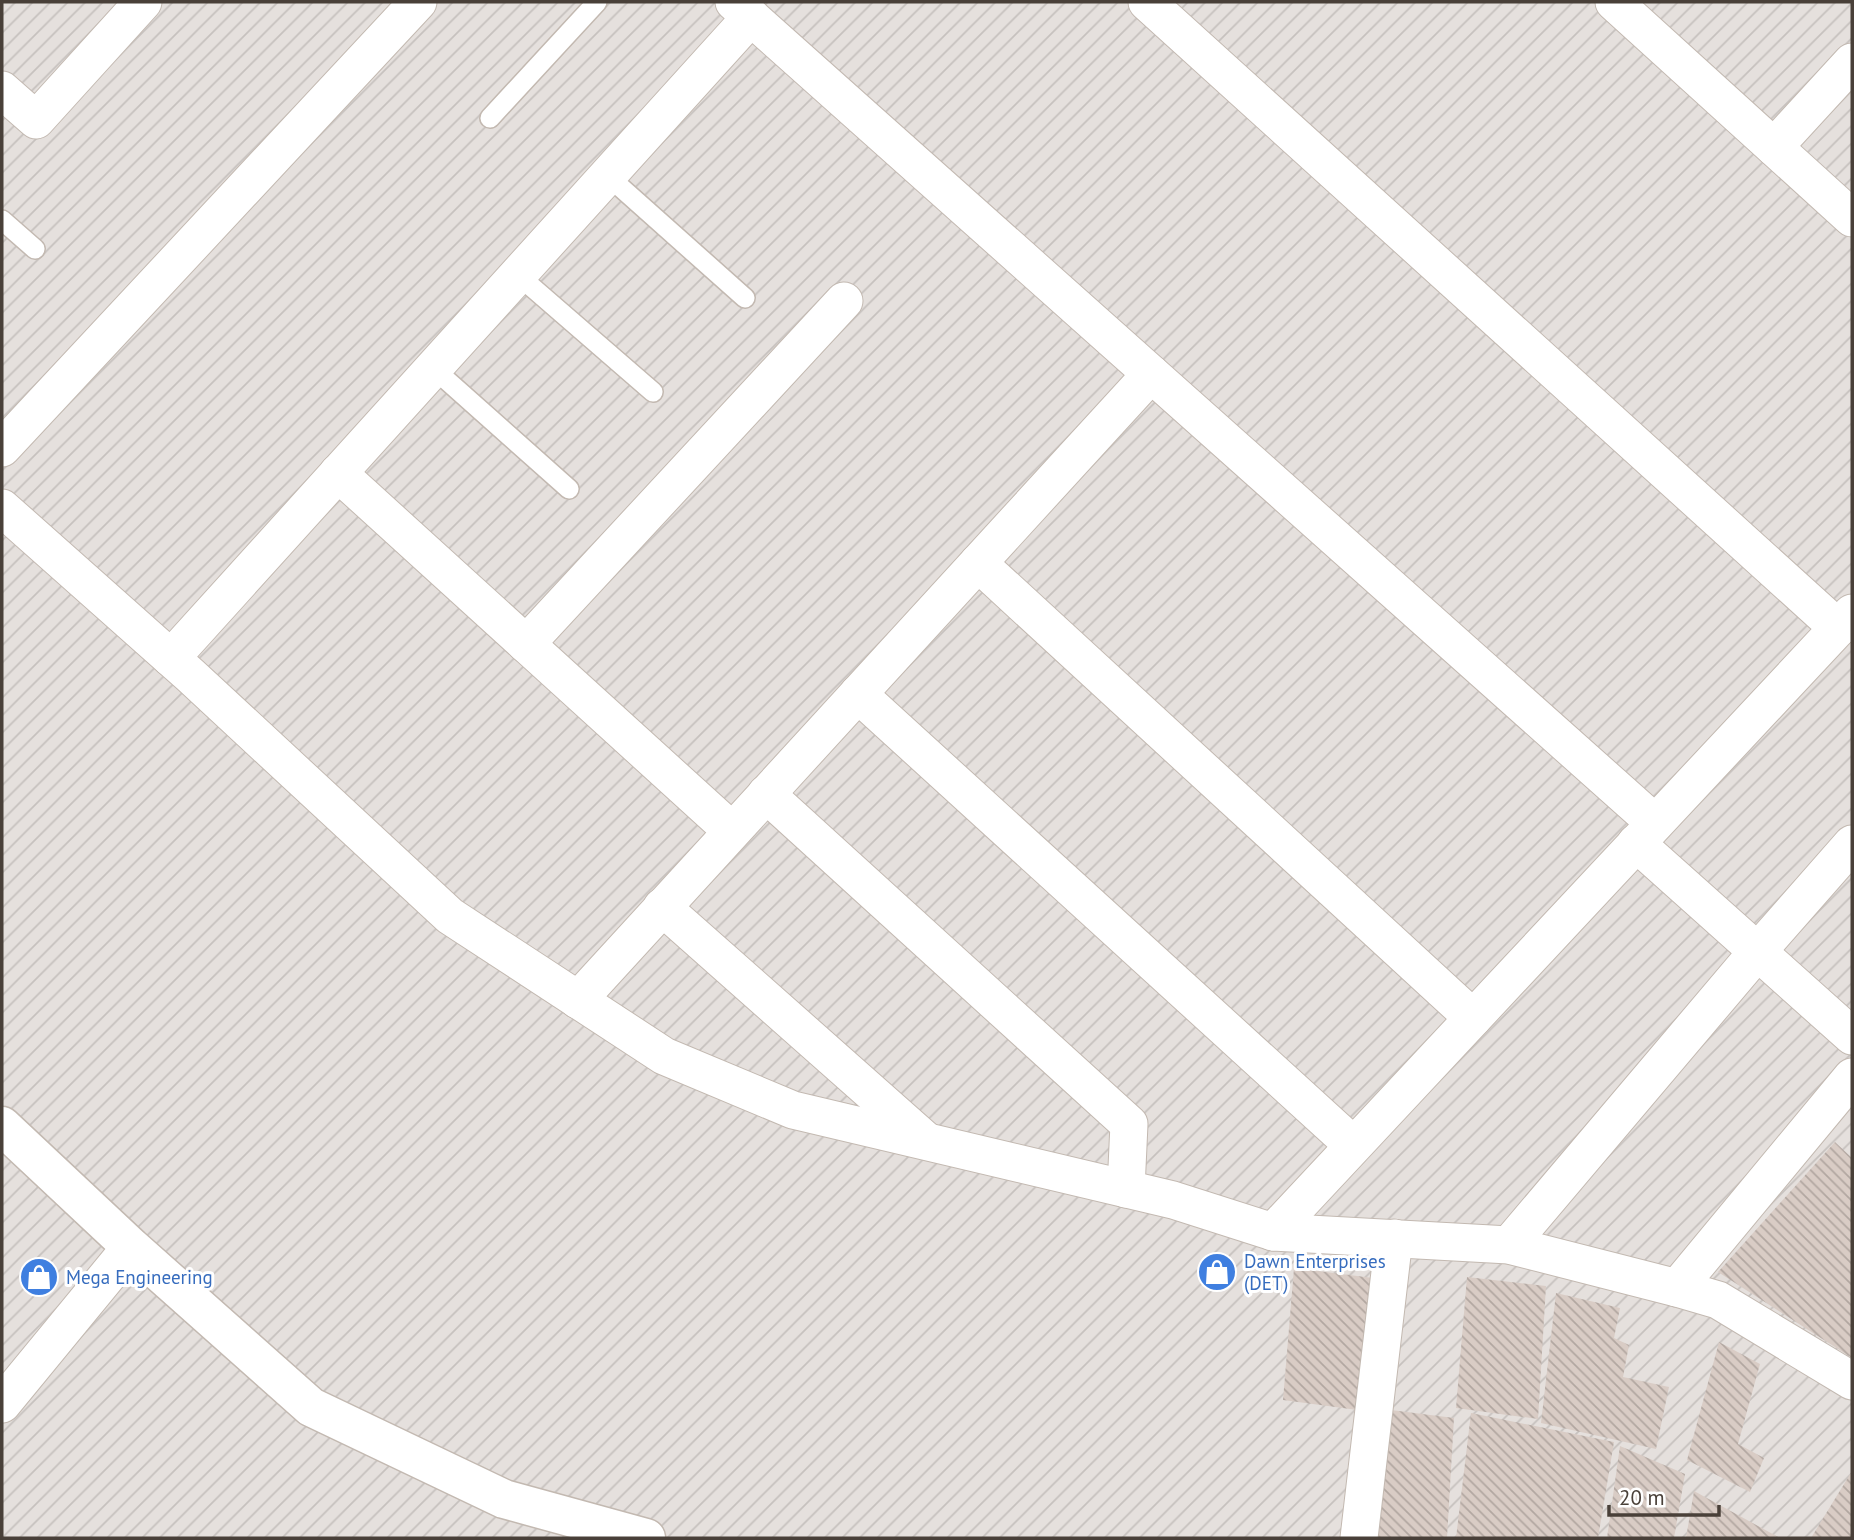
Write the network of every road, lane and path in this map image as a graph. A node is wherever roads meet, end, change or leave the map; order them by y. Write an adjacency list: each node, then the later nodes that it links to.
1 (143, 2): 8 (street)
2 (418, 2): 21 (street)
3 (597, 2): 9 (lane)
4 (1147, 2): 26 (street)
5 (1614, 2): 10 (street)
6 (743, 9): 11 (street); 19 (street)
7 (1852, 62): 10 (street)
8 (2, 90)
9 (490, 118)
10 (1774, 147): 12 (street)
11 (608, 176): 15 (street); 16 (lane)
12 (1852, 218)
13 (2, 220): 14 (lane)
14 (35, 249)
15 (517, 275): 18 (street); 20 (lane)
16 (746, 298)
17 (844, 301): 27 (street)
18 (433, 368): 22 (street); 23 (lane)
19 (1151, 374): 25 (street); 32 (street)
20 (653, 392)
21 (2, 448)
22 (338, 473): 27 (street); 28 (street)
23 (569, 489)
24 (2, 508): 28 (street)
25 (978, 563): 29 (street); 37 (street)
26 (1845, 620): 32 (street)
27 (526, 644): 31 (street)
28 (171, 659): 36 (street)
29 (858, 694): 30 (street); 42 (street)
30 (766, 794): 31 (street); 43 (street)
31 (732, 831): 34 (street)
32 (1645, 833): 35 (street); 37 (street)
33 (1852, 844): 35 (street)
34 (662, 907): 36 (street); 41 (street)
35 (1758, 951): 38 (street); 46 (street)
36 (578, 1000): 41 (street)
37 (1473, 1018): 42 (street)
38 (1852, 1036)
39 (1852, 1077): 48 (street)
40 (2, 1126): 47 (street)
41 (926, 1142): 43 (street)
42 (1353, 1145): 44 (street)
43 (1126, 1189): 44 (street)
44 (1273, 1232): 45 (street)
45 (1394, 1238): 46 (street); 52 (street)
46 (1510, 1245): 48 (street)
47 (131, 1247): 50 (street); 51 (street)
48 (1677, 1287): 49 (street)
49 (1852, 1381)
50 (2, 1404)
51 (646, 1538)
52 (1359, 1538)

